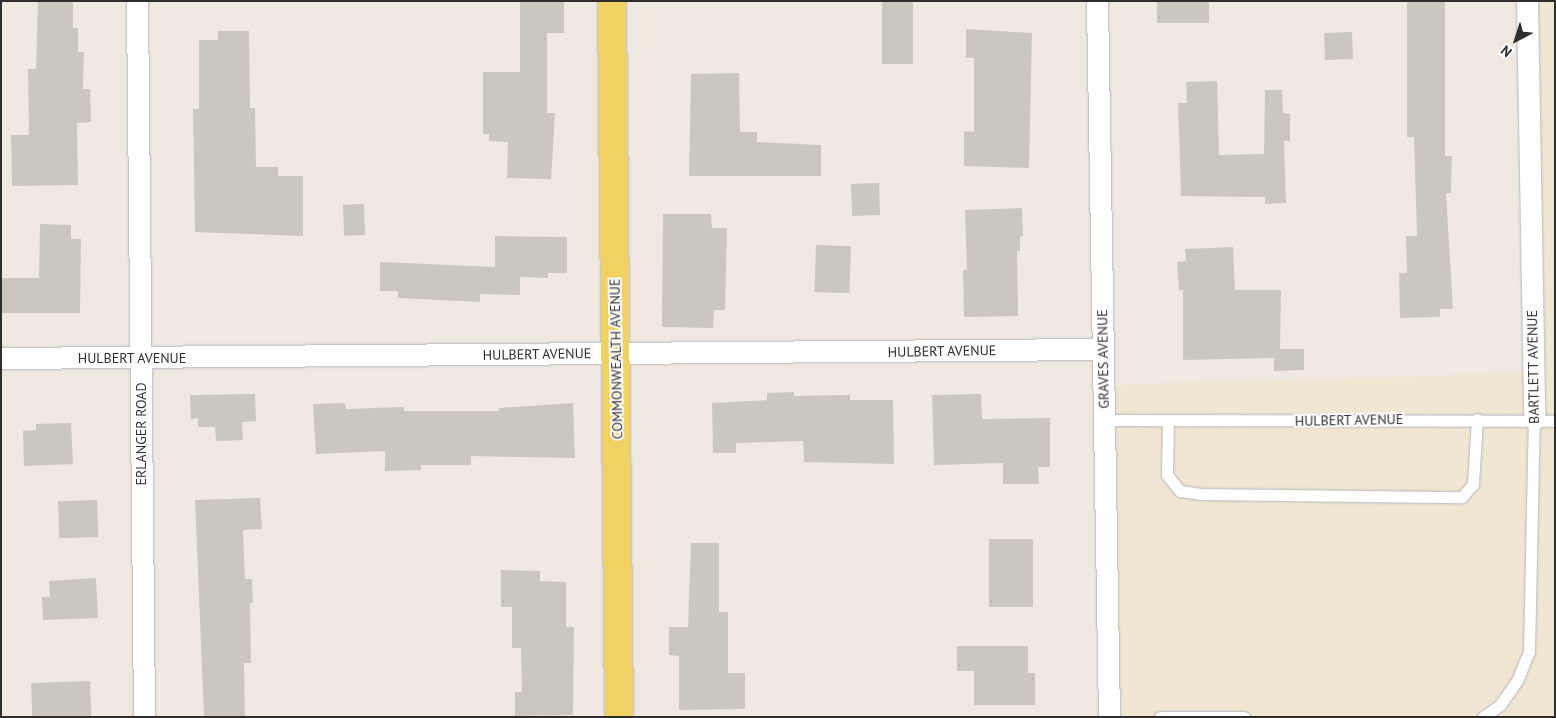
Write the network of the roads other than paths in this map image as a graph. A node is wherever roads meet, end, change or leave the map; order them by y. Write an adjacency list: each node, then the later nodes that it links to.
1 (137, 1): 8 (street, ERLANGER ROAD)
2 (612, 1): 6 (main road, COMMONWEALTH AVENUE)
3 (1097, 1): 5 (street, GRAVES AVENUE)
4 (1527, 1): 10 (street, BARTLETT AVENUE)
5 (1103, 349): 6 (street, HULBERT AVENUE); 11 (street, GRAVES AVENUE)
6 (616, 354): 8 (street, HULBERT AVENUE); 15 (main road, COMMONWEALTH AVENUE)
7 (1, 358): 8 (street, HULBERT AVENUE)
8 (141, 359): 14 (street, ERLANGER ROAD)
9 (1477, 419): 10 (lane, HULBERT AVENUE); 12 (lane, HULBERT AVENUE); 12 (lane)
10 (1534, 419): 13 (lane, HULBERT AVENUE); 19 (lane, BARTLETT AVENUE)
11 (1104, 420): 12 (lane, HULBERT AVENUE); 16 (street, GRAVES AVENUE)
12 (1168, 421)
13 (1555, 421)
14 (144, 717)
15 (619, 717)
16 (1109, 717)
17 (1160, 717): 18 (lane)
18 (1244, 717)
19 (1483, 717)

